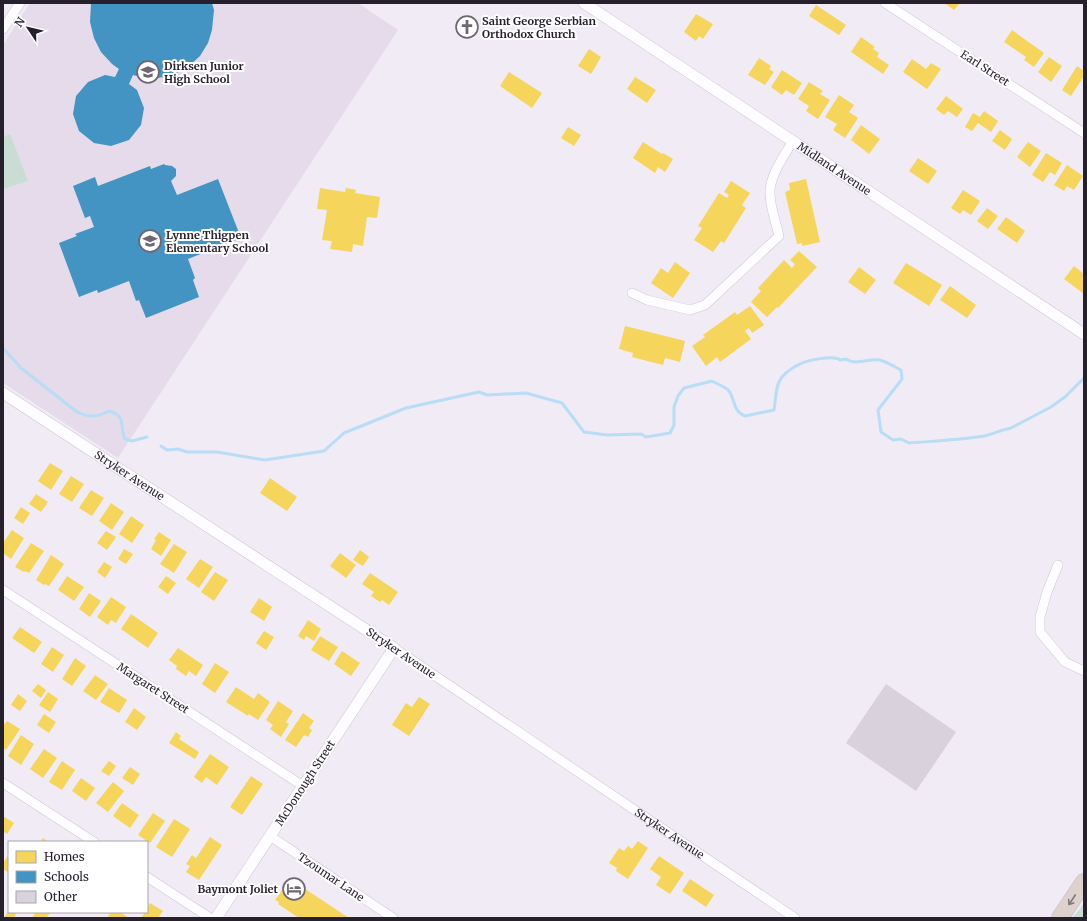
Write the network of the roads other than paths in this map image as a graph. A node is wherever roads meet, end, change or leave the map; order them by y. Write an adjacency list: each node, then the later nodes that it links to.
1 (20, 3): 4 (street)
2 (584, 3): 6 (street, Midland Avenue)
3 (885, 3): 5 (street, Earl Street)
4 (3, 29)
5 (1084, 133)
6 (793, 141): 7 (street); 8 (street, Midland Avenue)
7 (632, 293)
8 (1084, 334)
9 (3, 393): 12 (street, Stryker Avenue)
10 (1058, 565): 13 (street)
11 (3, 590): 15 (street, Margaret Street)
12 (394, 648): 15 (street, McDonough Street); 23 (street, Stryker Avenue)
13 (1084, 671)
14 (3, 783): 17 (street)
15 (303, 786): 16 (street, McDonough Street)
16 (270, 836): 21 (street, McDonough Street); 22 (street, Tzoumar Lane)
17 (92, 841)
18 (148, 878): 20 (street)
19 (1084, 882): 24 (highway, one-way to 24)
20 (210, 918)
21 (216, 918)
22 (393, 918)
23 (795, 918)
24 (1060, 918)

